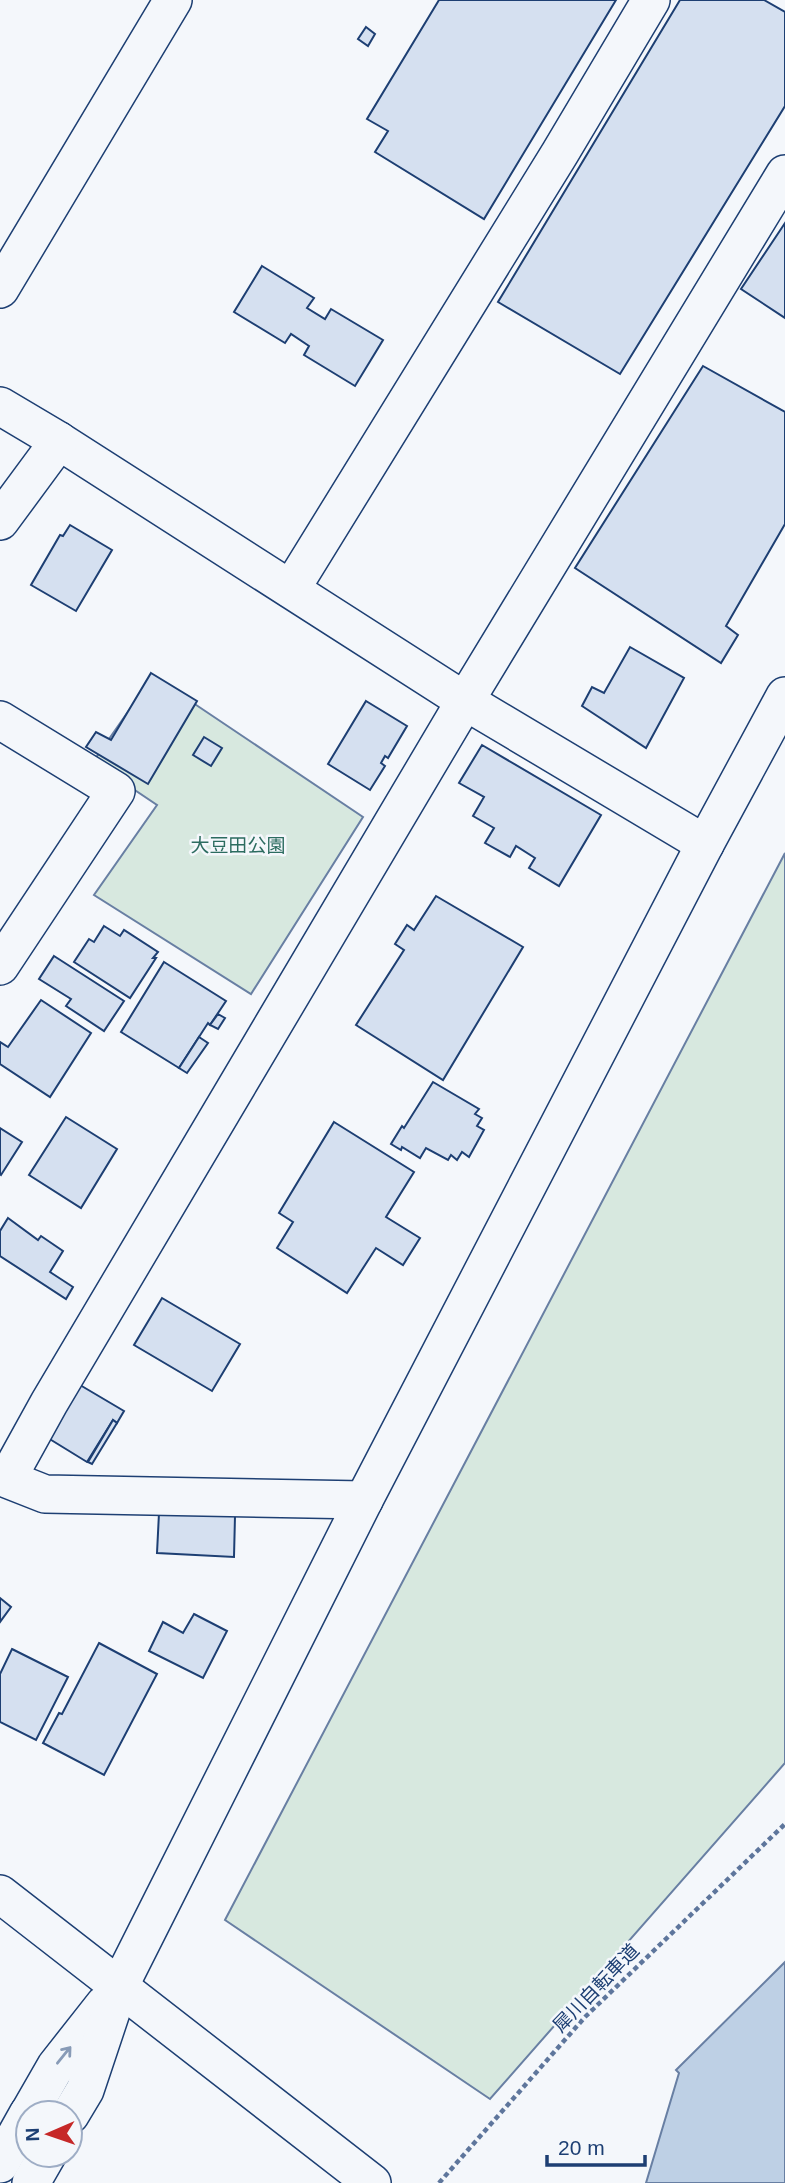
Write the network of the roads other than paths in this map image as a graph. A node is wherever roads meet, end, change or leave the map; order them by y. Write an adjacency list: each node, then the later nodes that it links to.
1 (173, 0): 4 (street)
2 (651, 0): 8 (street)
3 (785, 174): 10 (street)
4 (0, 289)
5 (0, 406): 6 (street)
6 (59, 441): 7 (street); 8 (street)
7 (0, 521)
8 (291, 589): 10 (street)
9 (785, 696): 12 (street)
10 (465, 701): 12 (street); 14 (street)
11 (0, 720): 13 (street)
12 (705, 844): 15 (street)
13 (0, 966)
14 (4, 1476): 15 (street)
15 (364, 1500): 17 (street)
16 (0, 1894): 17 (street)
17 (120, 1985): 18 (street, one-way to 17); 19 (street); 22 (street)
18 (37, 2099)
19 (80, 2099)
20 (14, 2139): 21 (street)
21 (0, 2164)
22 (372, 2183)

